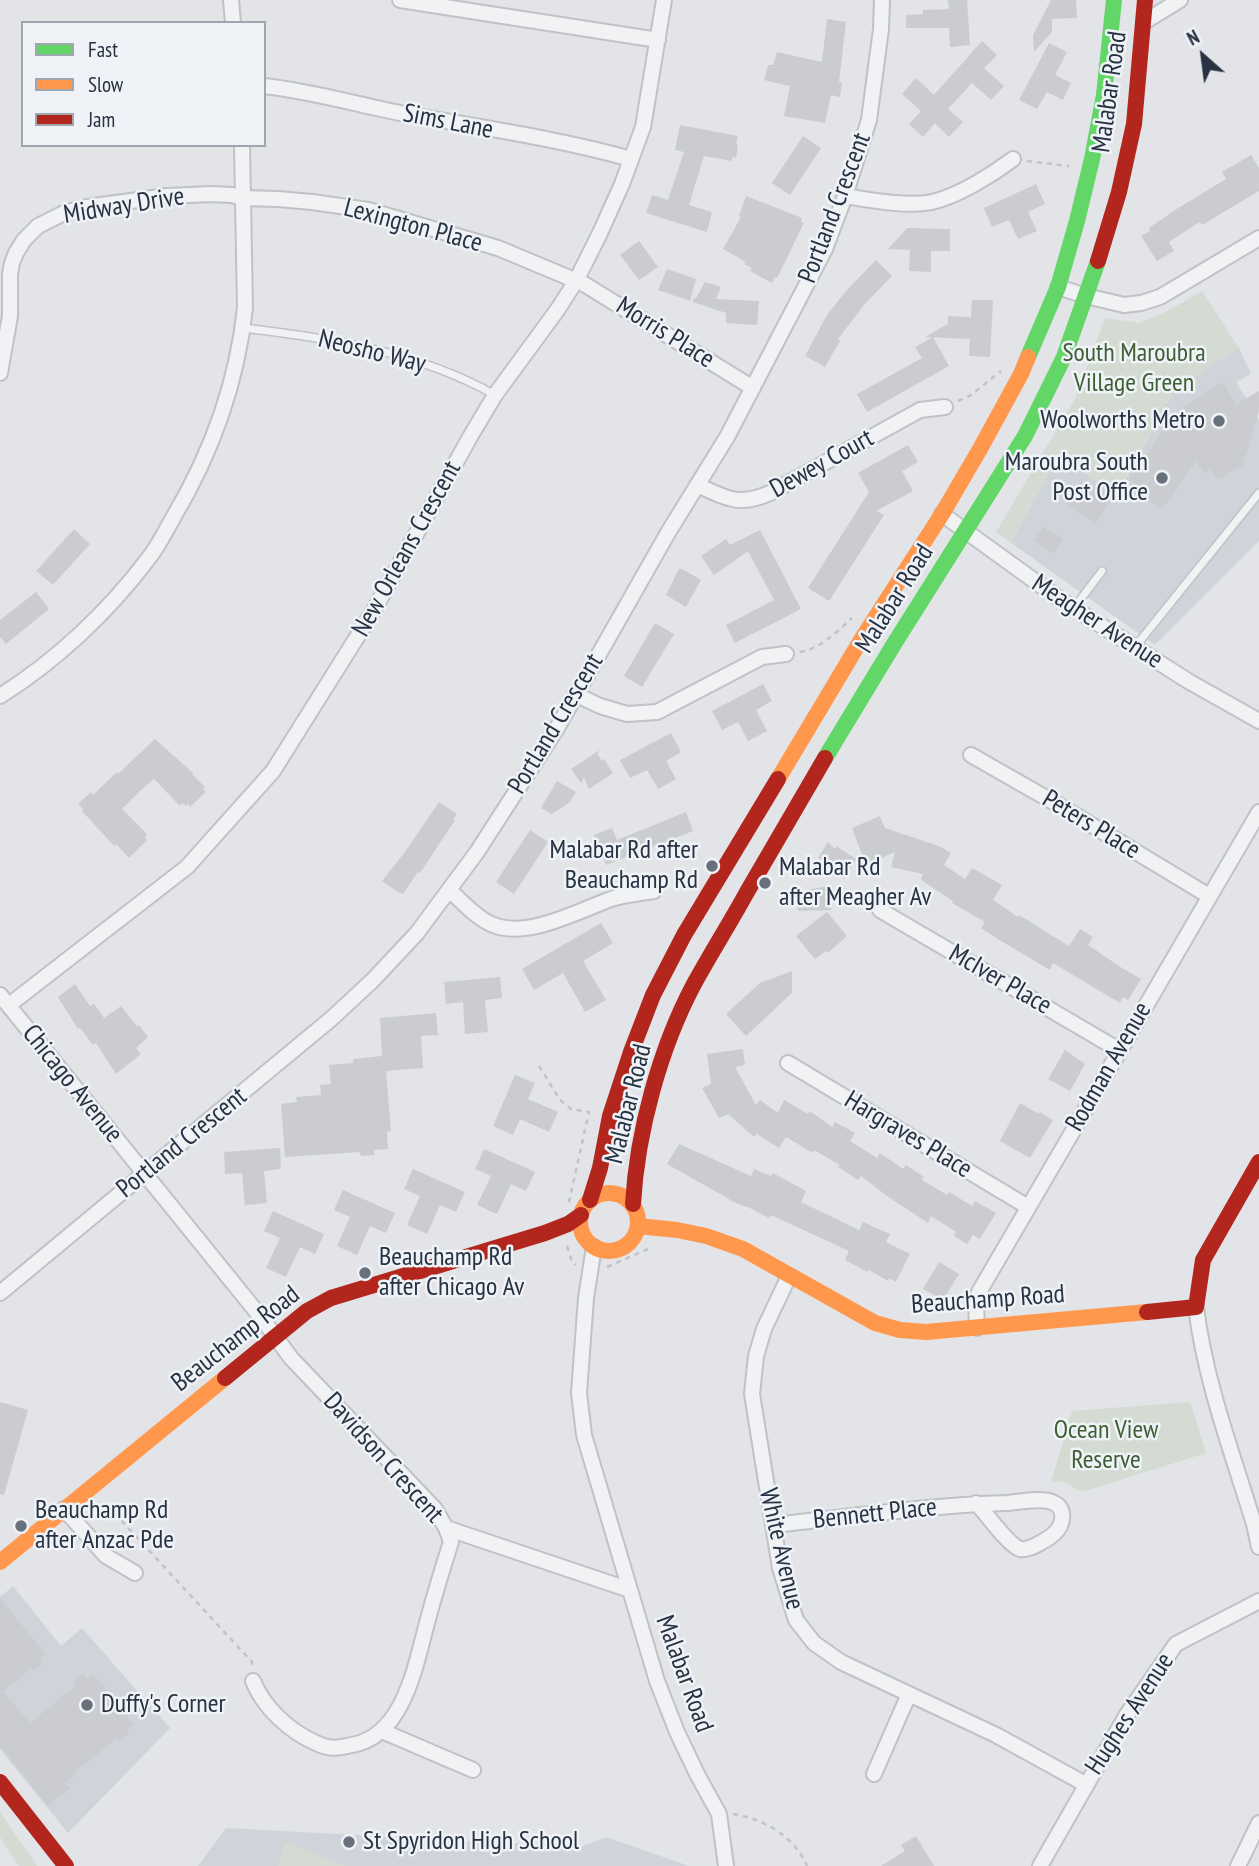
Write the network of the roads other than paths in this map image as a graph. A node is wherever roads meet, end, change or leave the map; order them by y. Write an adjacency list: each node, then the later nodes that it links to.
1 (231, 0): 8 (street)
2 (400, 0): 10 (street)
3 (664, 0): 10 (street, New Orleans Crescent)
4 (882, 0): 15 (street, Portland Crescent)
5 (1114, 0): 19 (main road, Malabar Road)
6 (1145, 0): 9 (main road, Malabar Road)
7 (1180, 0): 9 (street)
8 (233, 21)
9 (1144, 22): 20 (main road, Malabar Road)
10 (658, 40): 13 (street, New Orleans Crescent)
11 (266, 86): 13 (street, Sims Lane)
12 (242, 147): 16 (street)
13 (631, 159): 18 (street, New Orleans Crescent)
14 (1013, 159): 15 (street)
15 (845, 196): 23 (street, Portland Crescent)
16 (243, 198): 18 (street, Lexington Place); 21 (street); 22 (street, Midway Drive)
17 (1259, 238): 20 (street)
18 (576, 281): 23 (street, Morris Place); 24 (street, New Orleans Crescent)
19 (1058, 287): 20 (street); 28 (main road, Malabar Road)
20 (1086, 296): 29 (main road, Malabar Road)
21 (243, 328): 24 (lane, Neosho Way); 35 (street)
22 (0, 373)
23 (753, 388): 26 (street, Portland Crescent)
24 (495, 395): 43 (street, New Orleans Crescent)
25 (945, 407): 26 (street, Dewey Court)
26 (697, 485): 34 (street, Portland Crescent)
27 (1259, 493): 32 (lane)
28 (942, 514): 29 (street, Meagher Avenue); 48 (main road, Malabar Road)
29 (966, 532): 31 (street, Meagher Avenue); 49 (main road, Malabar Road)
30 (1102, 571): 31 (lane)
31 (1074, 608): 32 (street, Meagher Avenue)
32 (1135, 647): 36 (street, Meagher Avenue)
33 (786, 654): 34 (street)
34 (575, 694): 39 (street, Portland Crescent)
35 (0, 696)
36 (1259, 720)
37 (971, 755): 41 (street, Peters Place)
38 (1259, 812): 41 (street, Rodman Avenue)
39 (449, 890): 40 (street); 47 (street, Portland Crescent)
40 (653, 891)
41 (1209, 896): 44 (street, Rodman Avenue)
42 (880, 910): 44 (street, McIver Place)
43 (4, 1000): 47 (street, Chicago Avenue)
44 (1119, 1050): 50 (street, Rodman Avenue)
45 (788, 1063): 50 (street, Hargraves Place)
46 (1259, 1162): 57 (main road)
47 (144, 1173): 56 (street, Portland Crescent); 59 (street, Chicago Avenue)
48 (590, 1200): 49 (main road); 51 (main road)
49 (633, 1204): 52 (main road)
50 (1028, 1207): 58 (street, Rodman Avenue)
51 (581, 1215): 53 (main road, Beauchamp Road); 54 (main road)
52 (638, 1226): 54 (main road); 55 (main road, Beauchamp Road)
53 (545, 1233): 54 (main road, Beauchamp Road); 59 (main road, Beauchamp Road)
54 (591, 1244): 68 (street, Malabar Road)
55 (789, 1276): 58 (main road, Beauchamp Road); 63 (street, White Avenue)
56 (0, 1293)
57 (1196, 1307): 58 (main road, Beauchamp Road); 62 (street)
58 (976, 1328)
59 (276, 1336): 61 (main road, Beauchamp Road); 64 (street, Davidson Crescent)
60 (976, 1503): 60 (street, Bennett Place); 63 (street, Bennett Place)
61 (64, 1509): 66 (main road, Beauchamp Road); 67 (street)
62 (1256, 1523): 65 (street)
63 (773, 1525): 71 (street, White Avenue)
64 (446, 1528): 68 (street, Davidson Crescent); 72 (street)
65 (1259, 1546)
66 (0, 1562)
67 (135, 1573)
68 (630, 1590): 79 (street, Malabar Road)
69 (1259, 1601): 76 (street, Hughes Avenue)
70 (253, 1681): 72 (street)
71 (909, 1694): 74 (street); 76 (street, White Avenue)
72 (382, 1731): 73 (street)
73 (473, 1770)
74 (874, 1774)
75 (0, 1782): 78 (main road)
76 (1085, 1784): 80 (street, Hughes Avenue)
77 (1259, 1823): 81 (street)
78 (66, 1866)
79 (726, 1866)
80 (1040, 1866)
81 (1238, 1866)

